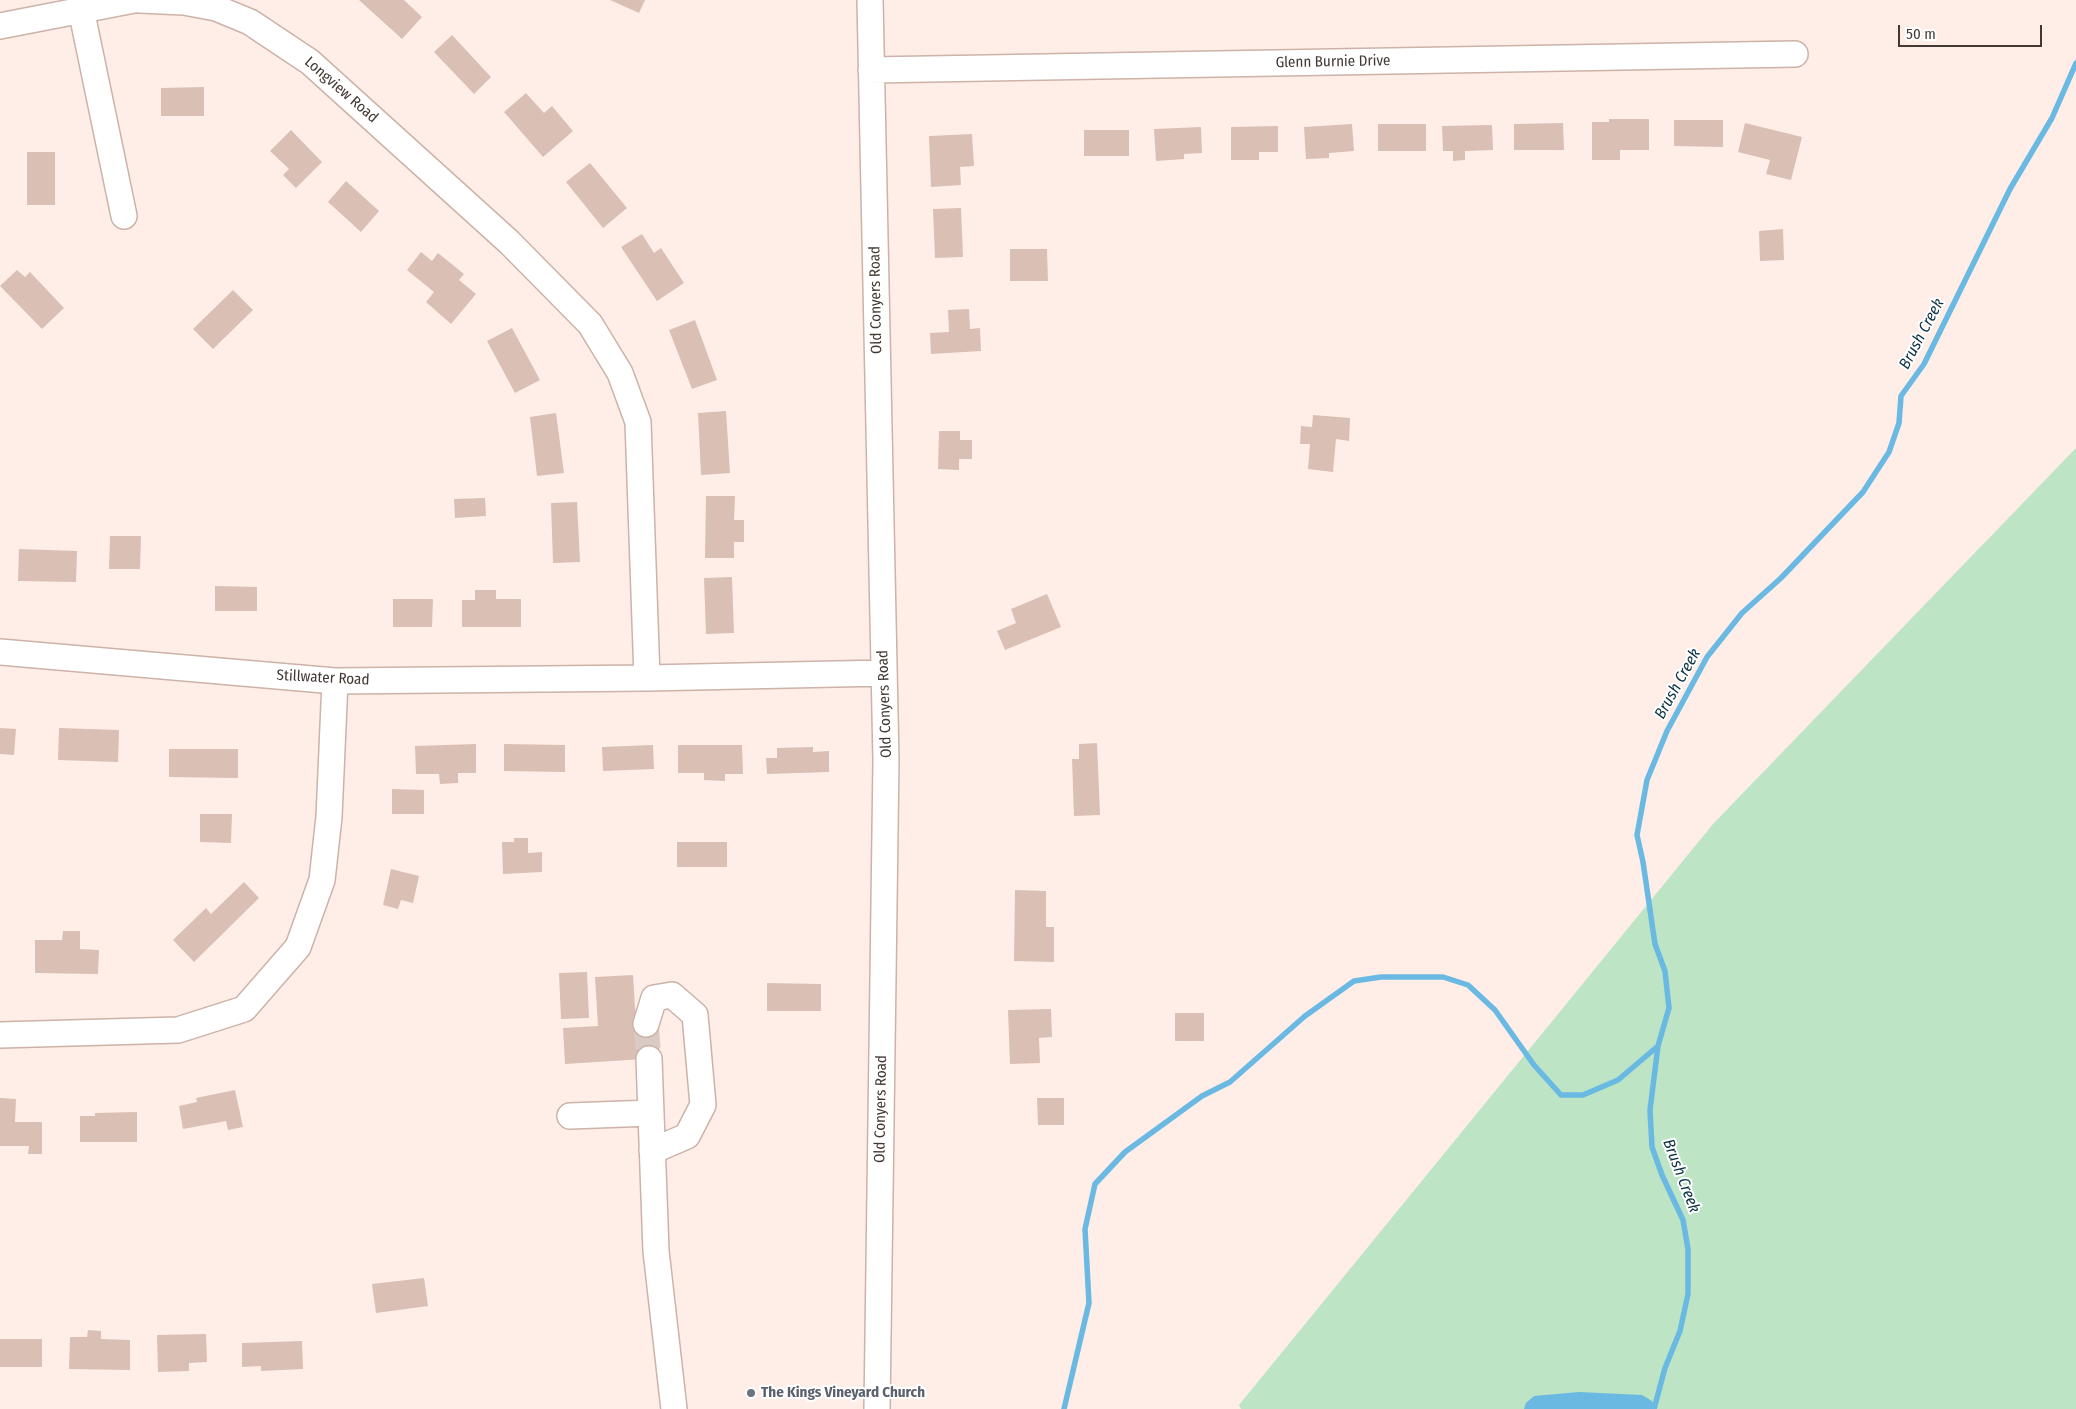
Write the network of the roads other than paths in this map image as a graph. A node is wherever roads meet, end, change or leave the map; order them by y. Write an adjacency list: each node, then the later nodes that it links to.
1 (134, 0): 4 (street)
2 (140, 0): 11 (street, Longview Road)
3 (870, 0): 7 (street, Old Conyers Road)
4 (81, 9): 5 (street); 8 (street)
5 (0, 26)
6 (1795, 54): 7 (street, Glenn Burnie Drive)
7 (871, 70): 10 (street, Old Conyers Road)
8 (124, 216)
9 (0, 652): 12 (street, Stillwater Road)
10 (884, 672): 11 (street, Stillwater Road); 20 (street, Old Conyers Road)
11 (646, 678): 12 (street, Stillwater Road)
12 (336, 681): 14 (street)
13 (646, 1024): 18 (street)
14 (0, 1034)
15 (649, 1059): 16 (street)
16 (651, 1113): 17 (street); 18 (street)
17 (570, 1116)
18 (652, 1151): 19 (street)
19 (674, 1409)
20 (877, 1409)

